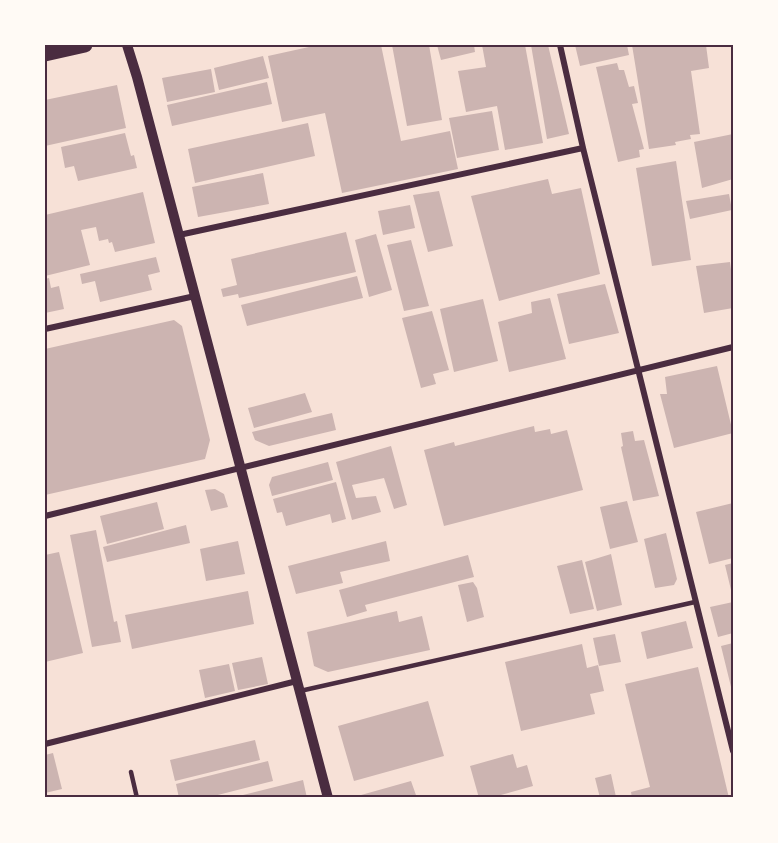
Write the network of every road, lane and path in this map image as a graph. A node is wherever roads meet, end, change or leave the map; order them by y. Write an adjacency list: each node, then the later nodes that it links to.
1 (85, 45): 4 (main road)
2 (127, 45): 6 (street)
3 (560, 45): 5 (street)
4 (45, 54)
5 (583, 148): 6 (street); 10 (street)
6 (179, 235): 7 (street)
7 (195, 296): 8 (street); 11 (street)
8 (45, 329)
9 (733, 347): 10 (street)
10 (638, 370): 11 (street); 13 (street)
11 (240, 468): 12 (street); 14 (street)
12 (45, 516)
13 (695, 602): 14 (lane); 16 (street)
14 (298, 686): 15 (street); 19 (street)
15 (45, 744)
16 (733, 752)
17 (131, 772): 18 (lane)
18 (138, 798)
19 (328, 798)

